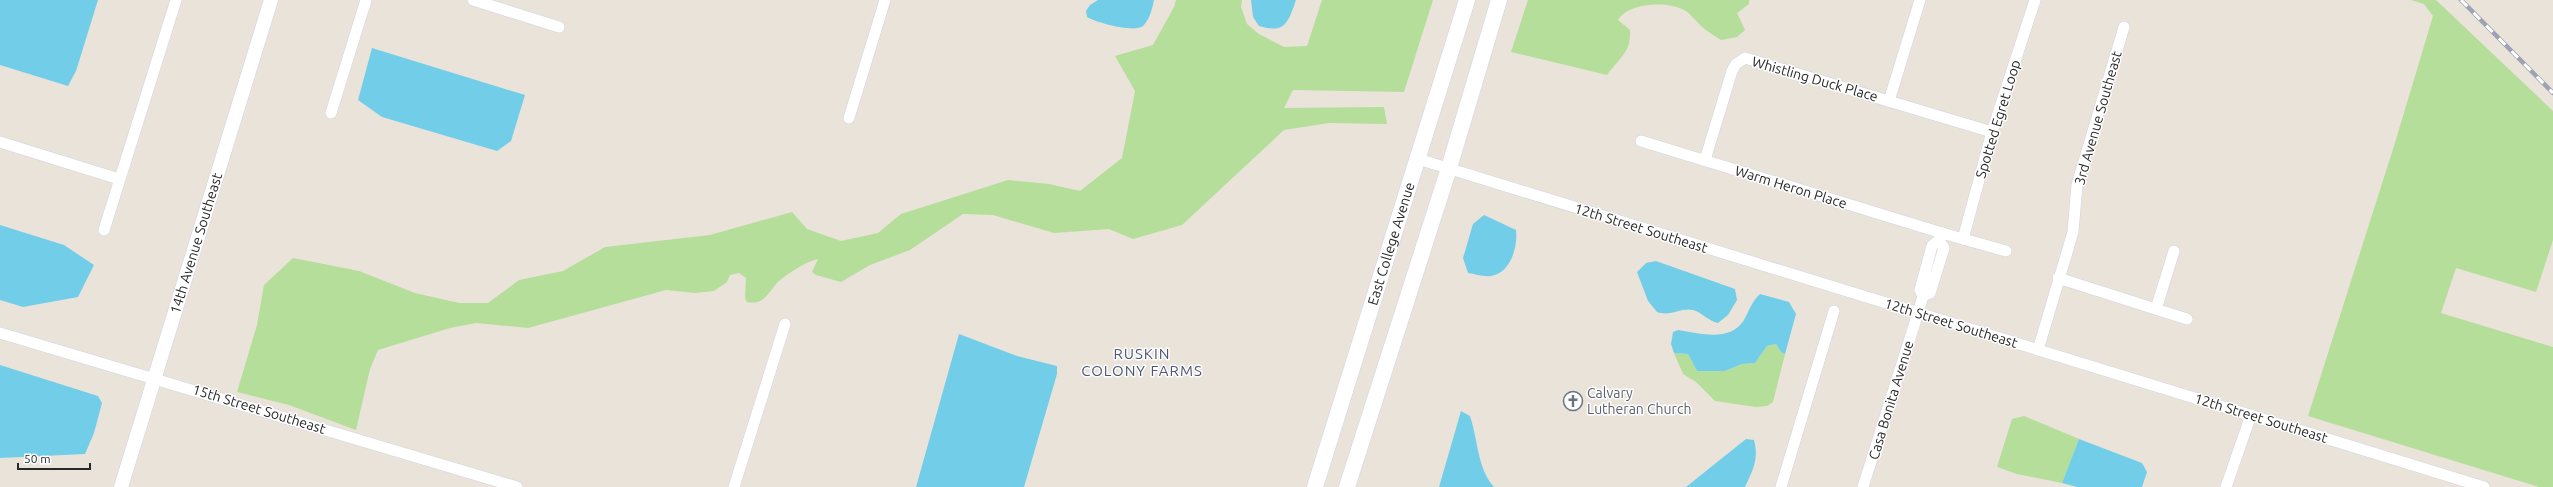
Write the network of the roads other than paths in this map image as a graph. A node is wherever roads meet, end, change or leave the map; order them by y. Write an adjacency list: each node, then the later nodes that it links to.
1 (176, 0): 22 (street)
2 (271, 0): 36 (street, 14th Avenue Southeast)
3 (366, 0): 14 (street)
4 (473, 0): 10 (street)
5 (885, 0): 15 (street)
6 (1468, 0): 19 (main road, East College Avenue)
7 (1499, 0): 21 (main road)
8 (1920, 0): 13 (street)
9 (2035, 0): 16 (street, Spotted Egret Loop)
10 (498, 4): 11 (street)
11 (559, 27)
12 (2124, 27): 28 (street, 3rd Avenue Southeast)
13 (1889, 101): 16 (street, Whistling Duck Place); 20 (street, Whistling Duck Place)
14 (331, 114)
15 (849, 118)
16 (1992, 132): 25 (street, Spotted Egret Loop)
17 (1641, 141): 20 (street, Warm Heron Place)
18 (0, 142): 22 (street)
19 (1418, 159): 21 (street, 12th Street Southeast); 41 (main road, East College Avenue)
20 (1705, 160): 24 (street, Warm Heron Place)
21 (1449, 168): 31 (street, 12th Street Southeast); 42 (main road)
22 (119, 179): 23 (street)
23 (104, 230)
24 (1940, 237): 25 (street, Warm Heron Place); 31 (street, Casa Bonita Avenue)
25 (1963, 239): 26 (street, Warm Heron Place)
26 (2006, 251)
27 (2174, 251): 29 (street)
28 (2058, 278): 29 (street); 35 (street, 3rd Avenue Southeast)
29 (2156, 309): 32 (street)
30 (1834, 311): 43 (street)
31 (1918, 313): 35 (street, 12th Street Southeast); 44 (street, Casa Bonita Avenue)
32 (2187, 319)
33 (785, 324): 40 (street)
34 (0, 333): 36 (street, 15th Street Southeast)
35 (2038, 350): 37 (street, 12th Street Southeast)
36 (156, 378): 38 (street, 14th Avenue Southeast); 39 (street, 15th Street Southeast)
37 (2251, 415): 45 (street); 46 (street, 12th Street Southeast)
38 (121, 487)
39 (517, 487)
40 (734, 487)
41 (1315, 487)
42 (1347, 487)
43 (1781, 487)
44 (1863, 487)
45 (2226, 487)
46 (2484, 487)

